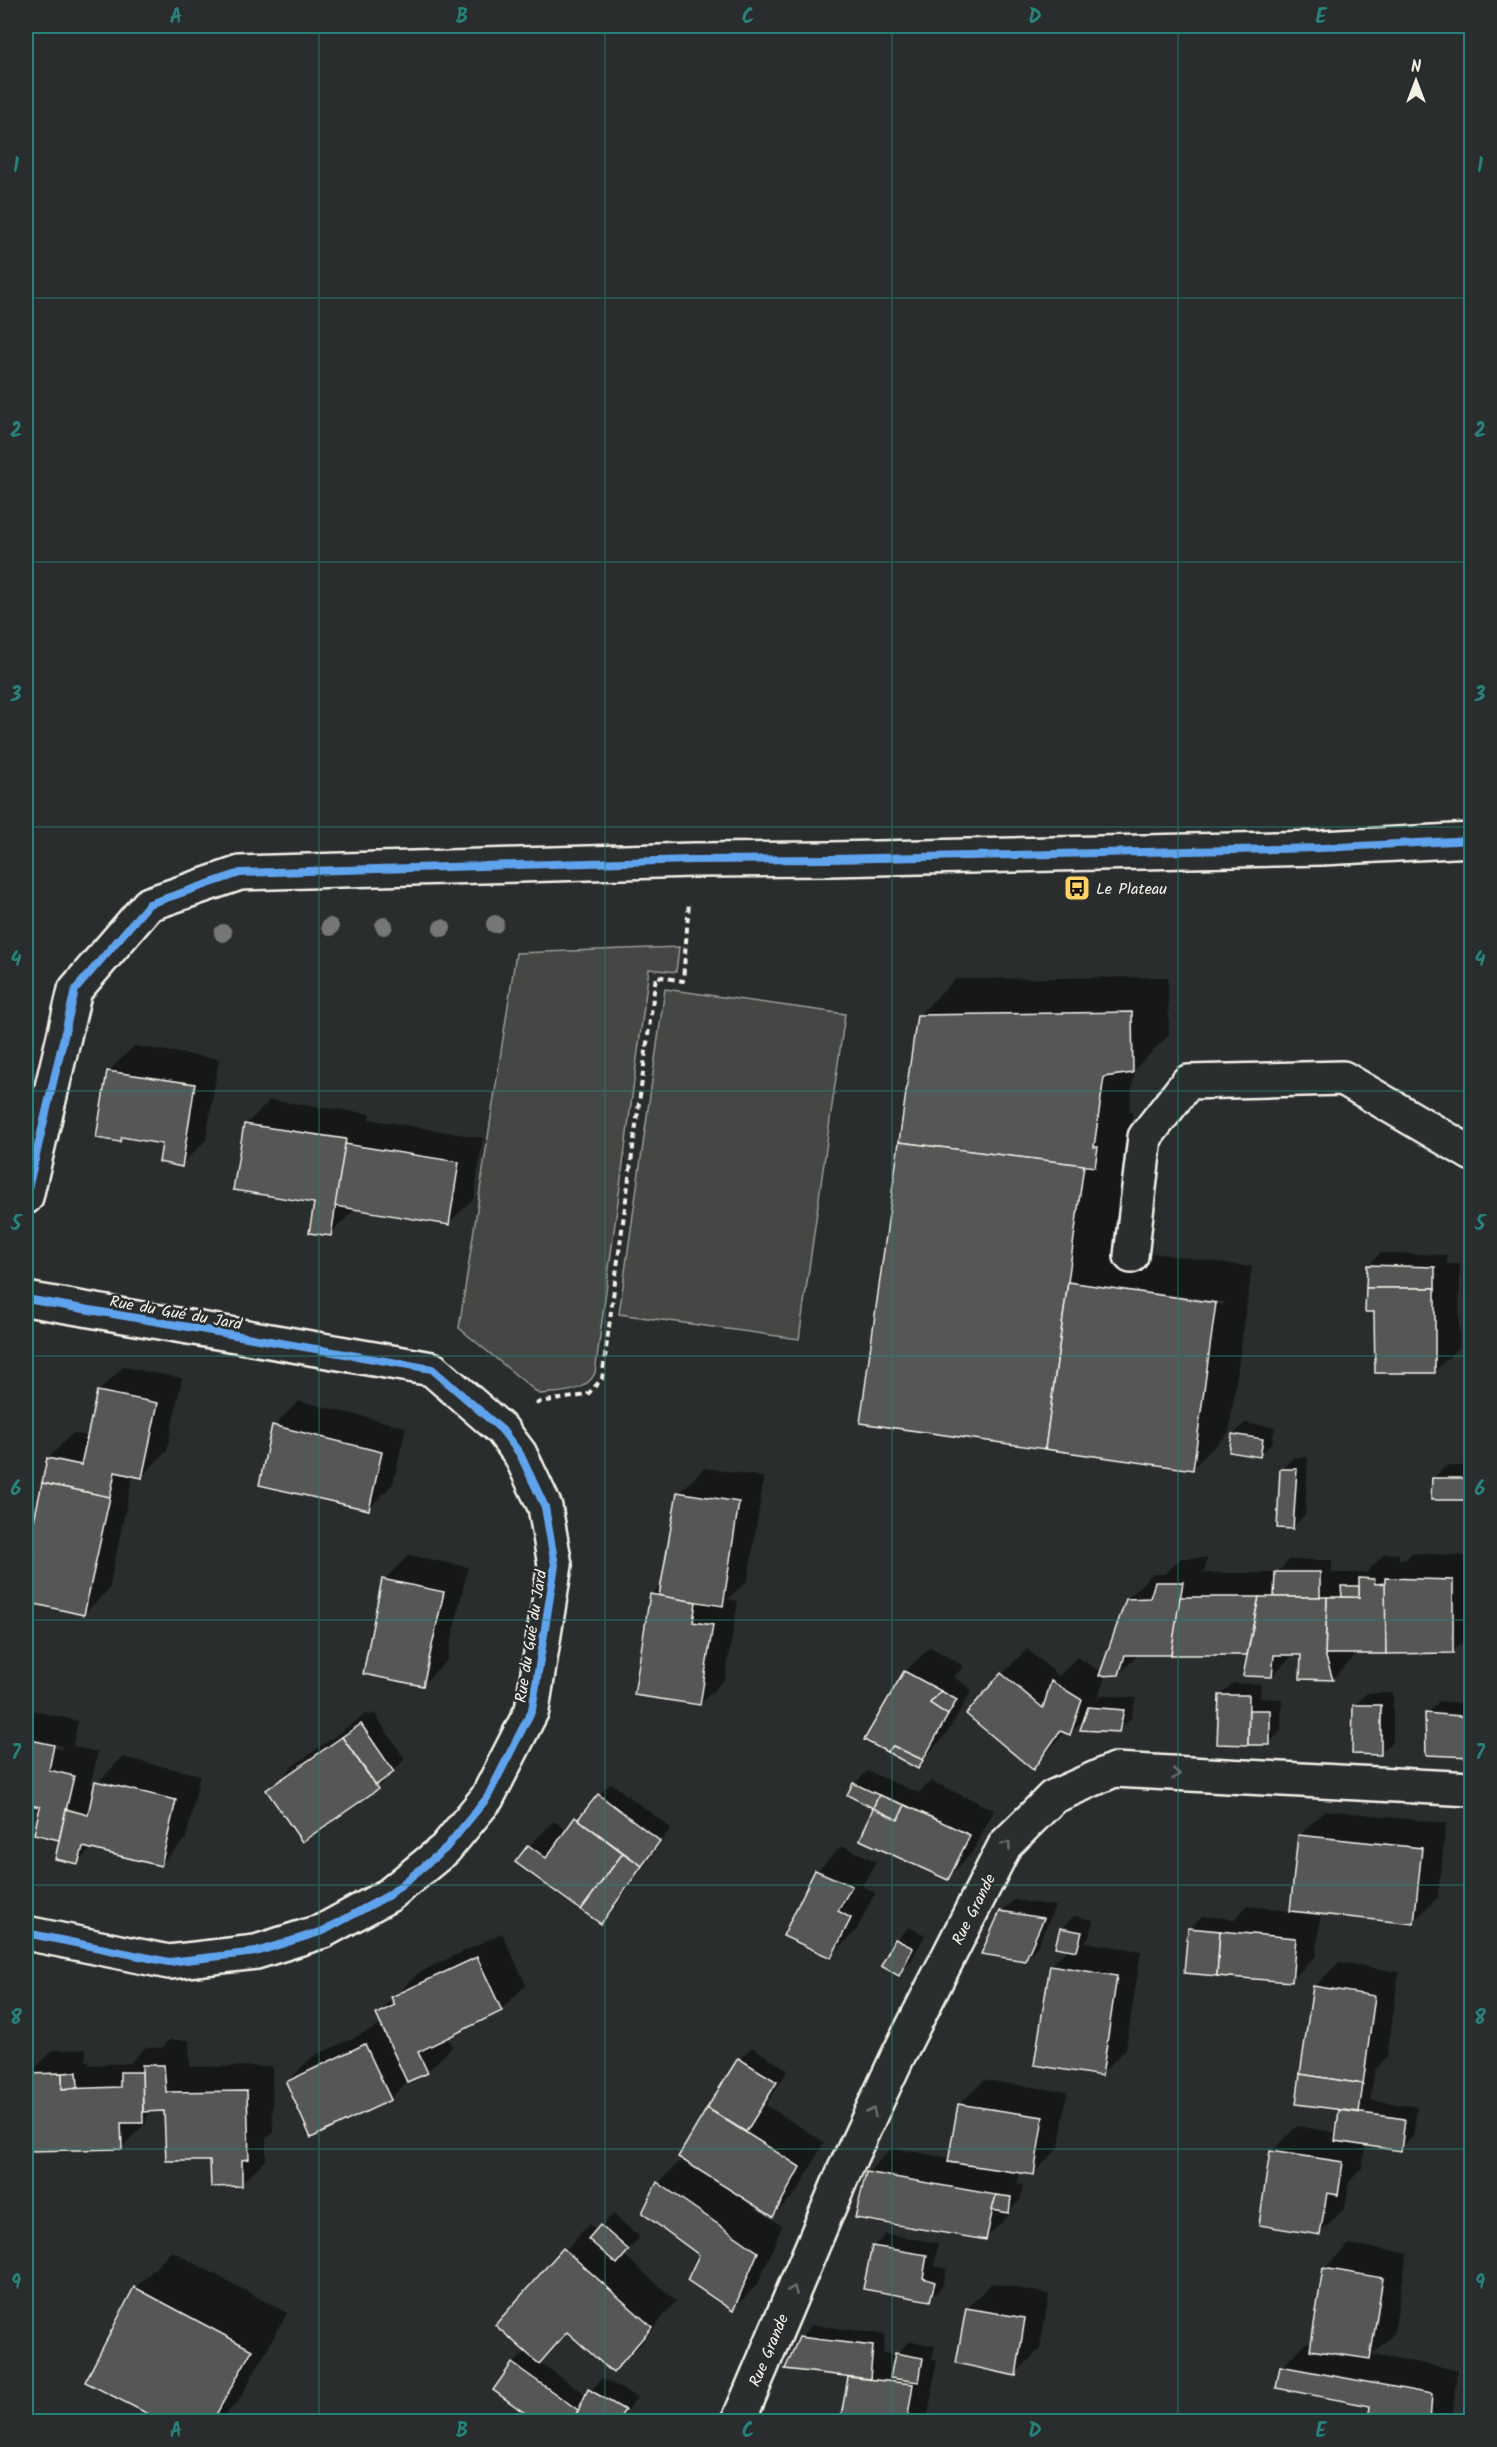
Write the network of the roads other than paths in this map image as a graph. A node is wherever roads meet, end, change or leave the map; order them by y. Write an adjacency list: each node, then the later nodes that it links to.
1 (1472, 840): 3 (street)
2 (1472, 1154): 4 (street)
3 (26, 1197)
4 (1131, 1256)
5 (26, 1299): 7 (street, Rue du Gué du Jard)
6 (1472, 1789): 8 (street, Rue Grande, one-way to 6)
7 (26, 1933)
8 (738, 2421)

